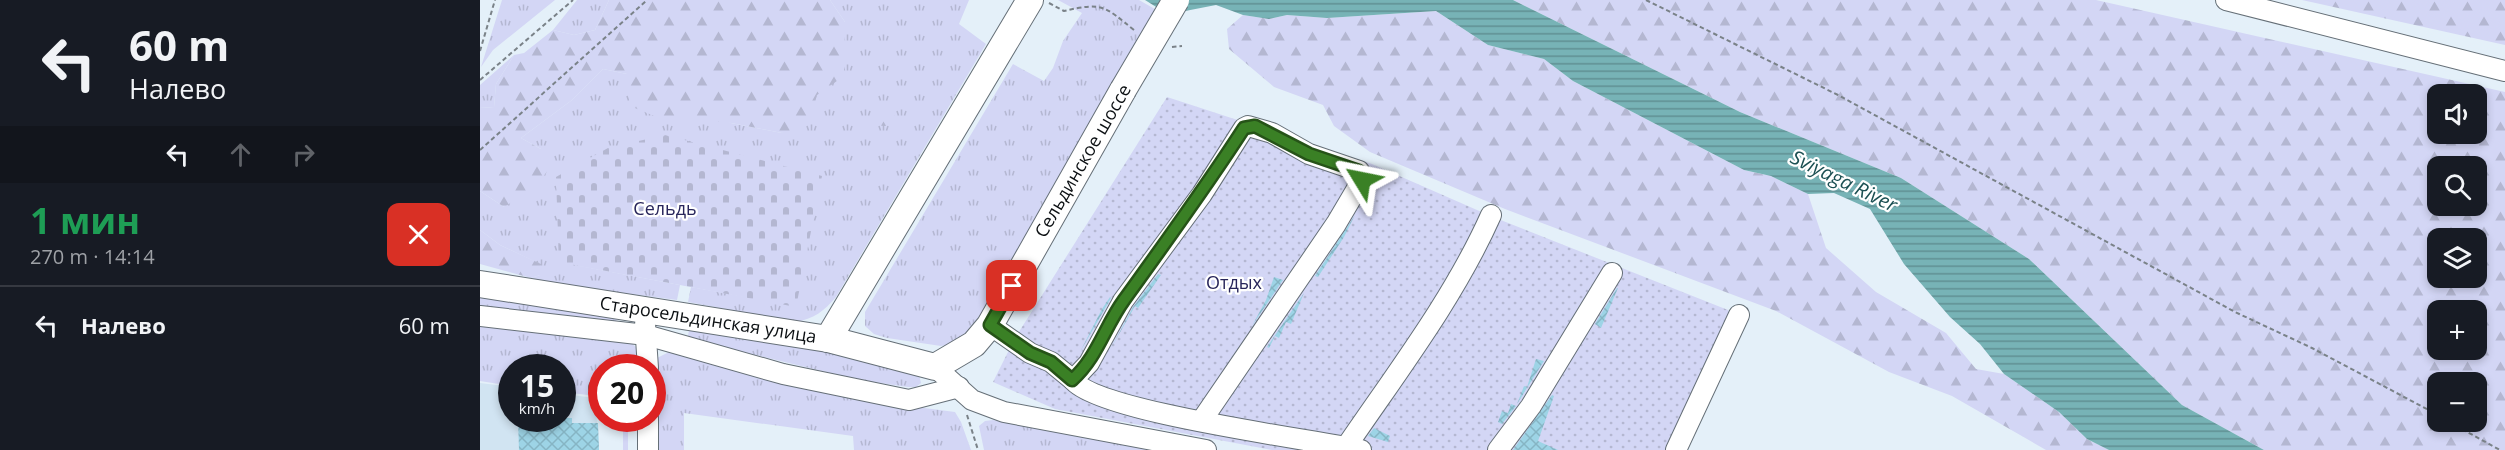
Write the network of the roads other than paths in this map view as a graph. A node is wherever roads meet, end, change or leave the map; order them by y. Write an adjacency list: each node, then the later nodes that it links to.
1 (1030, 0): 13 (main road)
2 (1176, 0): 11 (main road, Сельдинское шоссе, bridge)
3 (2226, 0): 4 (street)
4 (2505, 71)
5 (1491, 215): 20 (street)
6 (1612, 273): 23 (street)
7 (480, 284): 8 (main road, Старосельдинская улица)
8 (644, 309): 12 (street); 13 (main road, Старосельдинская улица)
9 (1739, 315): 24 (street)
10 (480, 316): 12 (street)
11 (990, 325): 15 (main road, Сельдинское шоссе); 16 (street)
12 (646, 335): 14 (street); 17 (street)
13 (828, 339): 15 (main road, Старосельдинская улица)
14 (647, 354)
15 (935, 367): 17 (street)
16 (1072, 380): 18 (street); 18 (street)
17 (959, 387): 22 (street)
18 (1202, 420): 20 (street)
19 (648, 432): 21 (street)
20 (1353, 448)
21 (648, 450)
22 (1206, 450)
23 (1498, 450)
24 (1676, 450)

